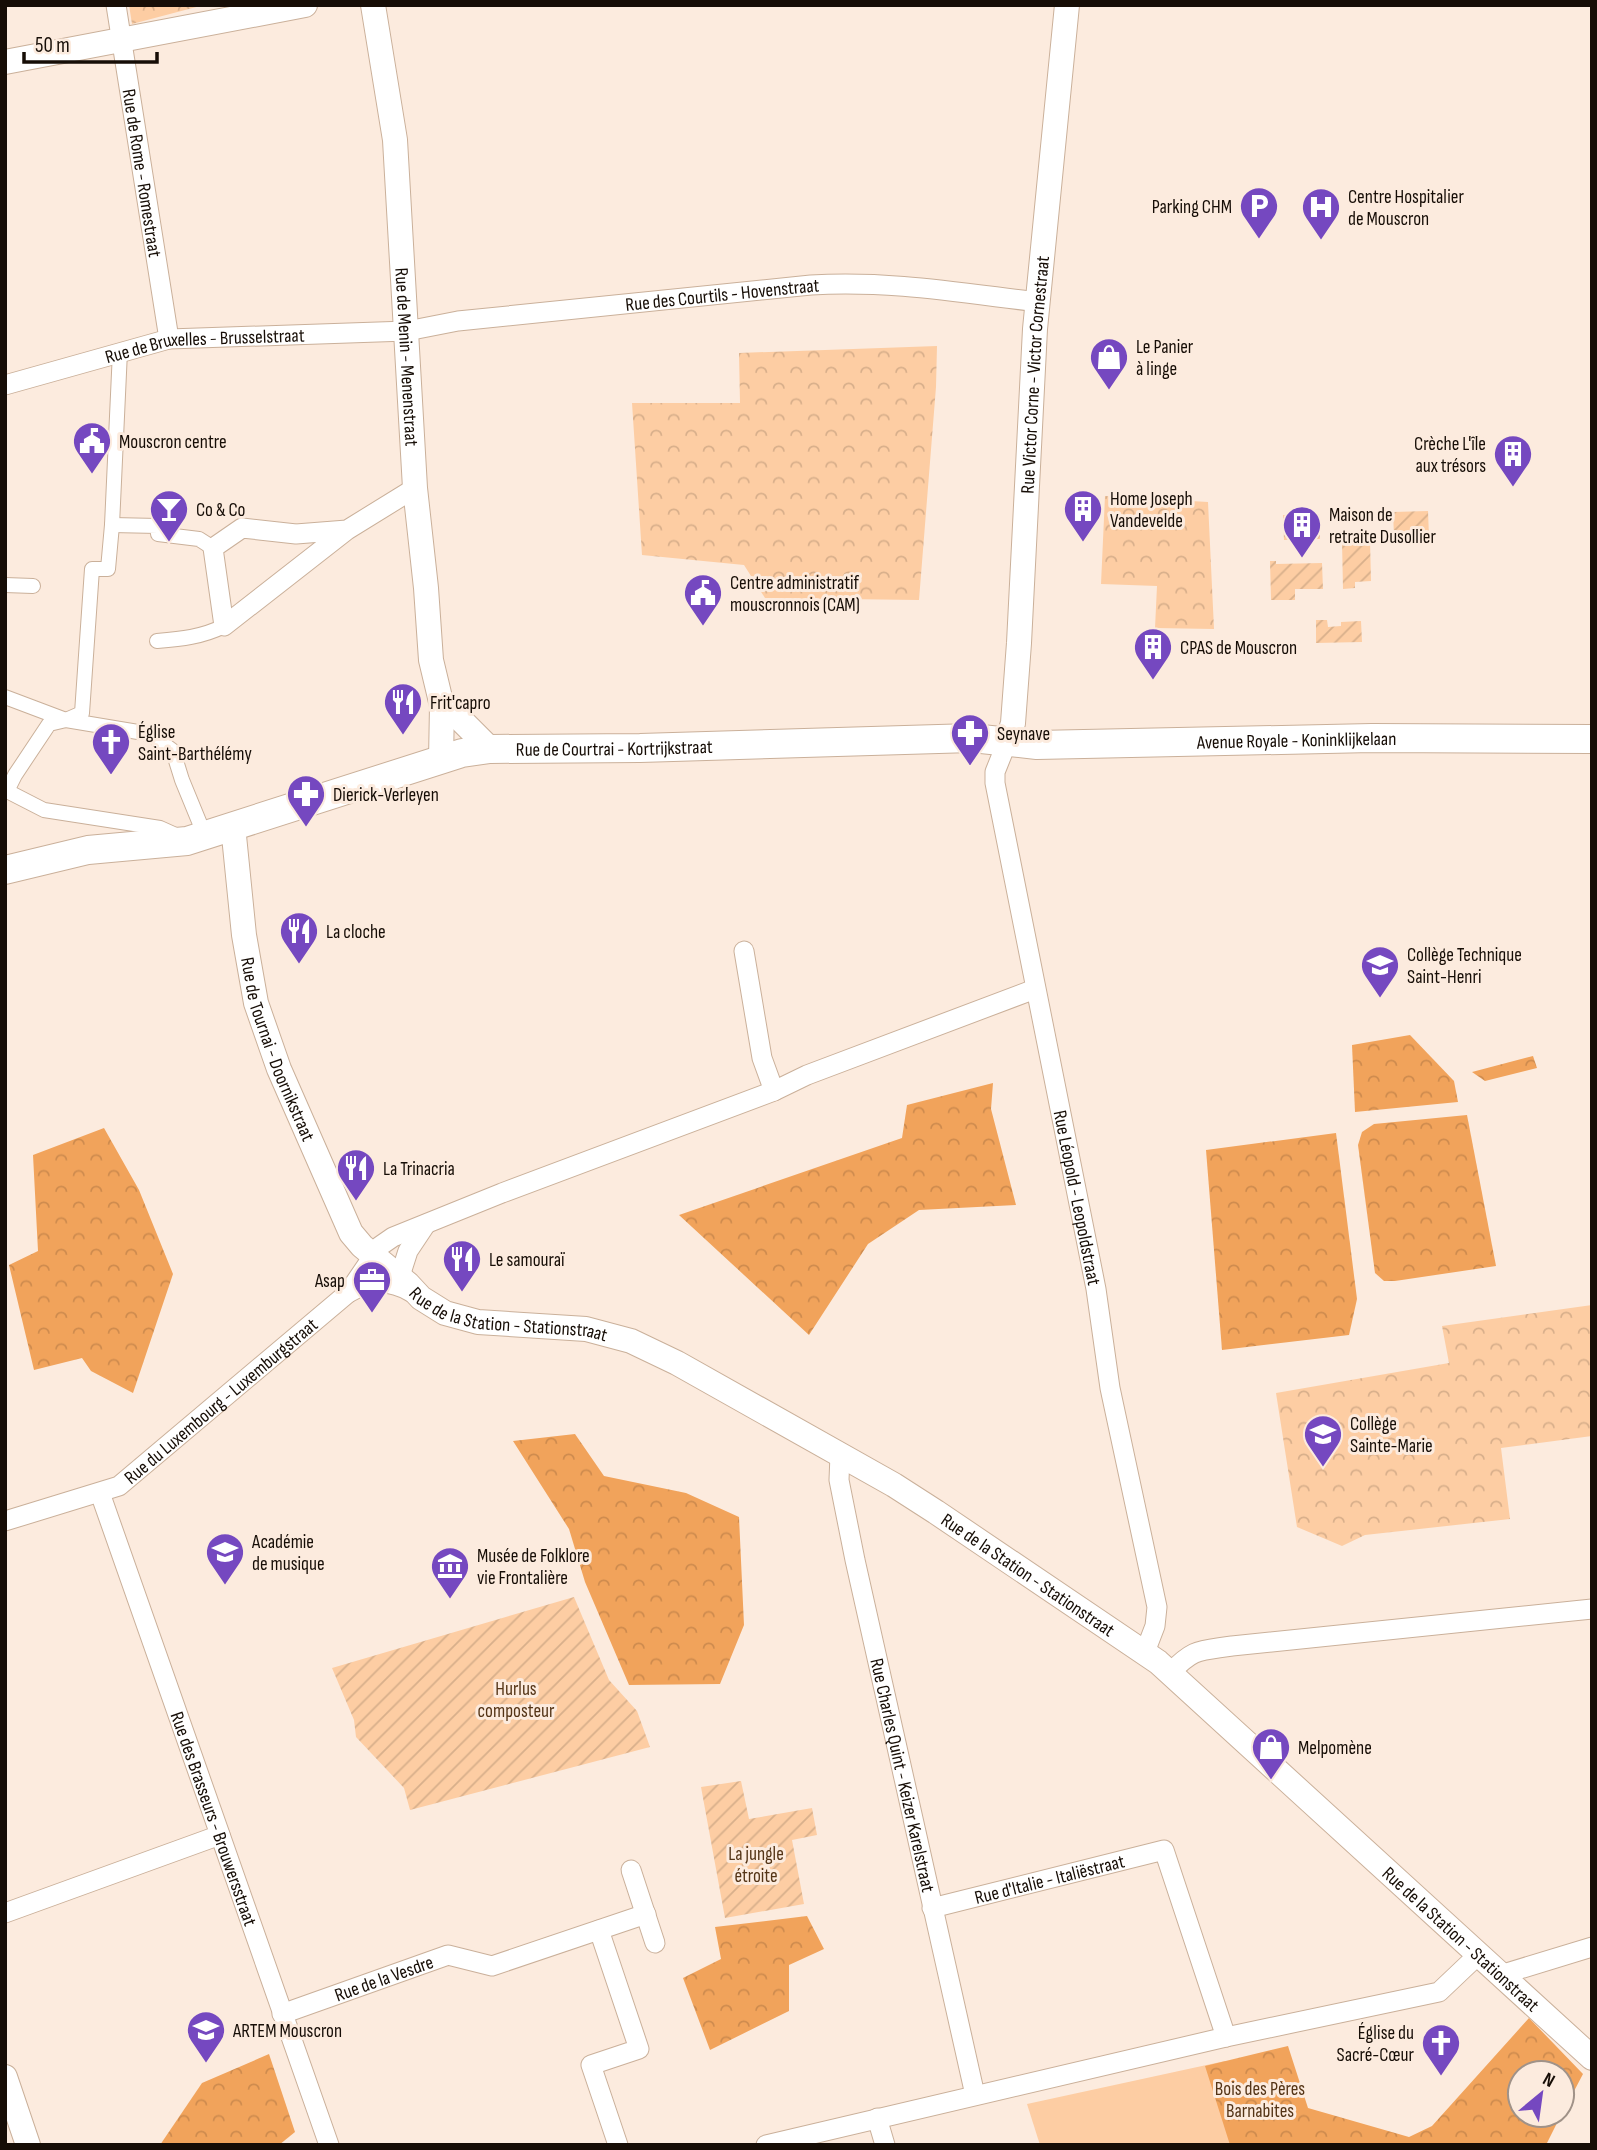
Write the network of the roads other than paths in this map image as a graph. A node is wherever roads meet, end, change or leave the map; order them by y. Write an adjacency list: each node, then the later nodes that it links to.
1 (116, 5): 5 (street, Rue de Rome - Romestraat)
2 (305, 5): 5 (street)
3 (373, 5): 8 (street, Rue de Menin - Menenstraat)
4 (1067, 5): 7 (street, Rue Victor Corne - Victor Cornestraat)
5 (121, 41): 6 (street); 9 (street, Rue de Rome - Romestraat)
6 (5, 62)
7 (1038, 302): 8 (street, Rue des Courtils - Hovenstraat); 24 (street, Rue Victor Corne - Victor Cornestraat)
8 (407, 331): 9 (street, Rue de Bruxelles - Brusselstraat); 12 (street, Rue de Menin - Menenstraat)
9 (169, 339): 10 (street, Rue de Bruxelles - Brusselstraat)
10 (120, 351): 11 (street, Rue de Bruxelles - Brusselstraat); 13 (street)
11 (5, 385)
12 (415, 488): 14 (street); 21 (street, Rue de Menin - Menenstraat)
13 (112, 525): 15 (street); 22 (street)
14 (347, 530): 15 (street); 18 (street)
15 (213, 548): 18 (street)
16 (5, 585): 17 (street)
17 (33, 586)
18 (217, 630): 19 (street)
19 (157, 641)
20 (5, 696): 22 (street)
21 (442, 706): 25 (street); 26 (street, Rue de Menin - Menenstraat)
22 (66, 720): 27 (street); 29 (street)
23 (1590, 738): 24 (main road, Avenue Royale - Koninklijkelaan)
24 (1007, 741): 25 (main road, Rue de Courtrai - Kortrijkstraat); 32 (street, Rue Léopold - Leopoldstraat)
25 (491, 750): 26 (main road, Rue de Courtrai - Kortrijkstraat)
26 (451, 757): 28 (main road, Rue de Courtrai - Kortrijkstraat)
27 (6, 790): 29 (street)
28 (233, 826): 29 (main road, Rue de Courtrai - Kortrijkstraat); 35 (street, Rue de Tournai - Doornikstraat)
29 (196, 838): 30 (main road, Rue de Courtrai - Kortrijkstraat)
30 (5, 870)
31 (744, 951): 33 (street)
32 (1035, 989): 33 (street, Rue du Luxembourg - Luxemburgstraat); 43 (street, Rue Léopold - Leopoldstraat)
33 (774, 1091): 34 (street, Rue du Luxembourg - Luxemburgstraat)
34 (426, 1224): 35 (street, Rue du Luxembourg - Luxemburgstraat); 36 (street)
35 (373, 1256): 36 (street, Rue de la Station - Stationstraat); 37 (street, Rue du Luxembourg - Luxemburgstraat)
36 (400, 1276): 38 (street, Rue de la Station - Stationstraat)
37 (348, 1293): 38 (street, Rue du Luxembourg - Luxemburgstraat); 40 (street, Rue du Luxembourg - Luxemburgstraat)
38 (421, 1298): 39 (street, Rue de la Station - Stationstraat)
39 (839, 1455): 43 (street, Rue de la Station - Stationstraat); 47 (street, Rue Charles Quint - Keizer Karelstraat)
40 (100, 1493): 41 (street, Rue du Luxembourg - Luxemburgstraat); 45 (street, Rue des Brasseurs - Brouwersstraat)
41 (5, 1521)
42 (1592, 1609): 44 (street)
43 (1145, 1653): 44 (street, Rue de la Station - Stationstraat)
44 (1170, 1673): 53 (street, Rue de la Station - Stationstraat)
45 (220, 1835): 48 (street); 55 (street, Rue des Brasseurs - Brouwersstraat)
46 (631, 1870): 49 (street)
47 (932, 1908): 56 (street, Rue d'Italie - Italiëstraat); 59 (street, Rue Charles Quint - Keizer Karelstraat)
48 (5, 1913)
49 (646, 1914): 50 (street, Rue de la Vesdre); 51 (street)
50 (599, 1930): 55 (street, Rue de la Vesdre); 63 (street)
51 (655, 1942)
52 (1592, 1947): 54 (street)
53 (1478, 1955): 54 (street, Rue de la Station - Stationstraat); 56 (street)
54 (1500, 1975): 57 (street, Rue de la Station - Stationstraat)
55 (282, 2014): 62 (street, Rue des Brasseurs - Brouwersstraat)
56 (1226, 2037): 59 (street)
57 (1592, 2058)
58 (5, 2077): 61 (street)
59 (975, 2095): 60 (street)
60 (877, 2118): 64 (street); 65 (street)
61 (28, 2145)
62 (329, 2145)
63 (618, 2145)
64 (766, 2145)
65 (885, 2145)

